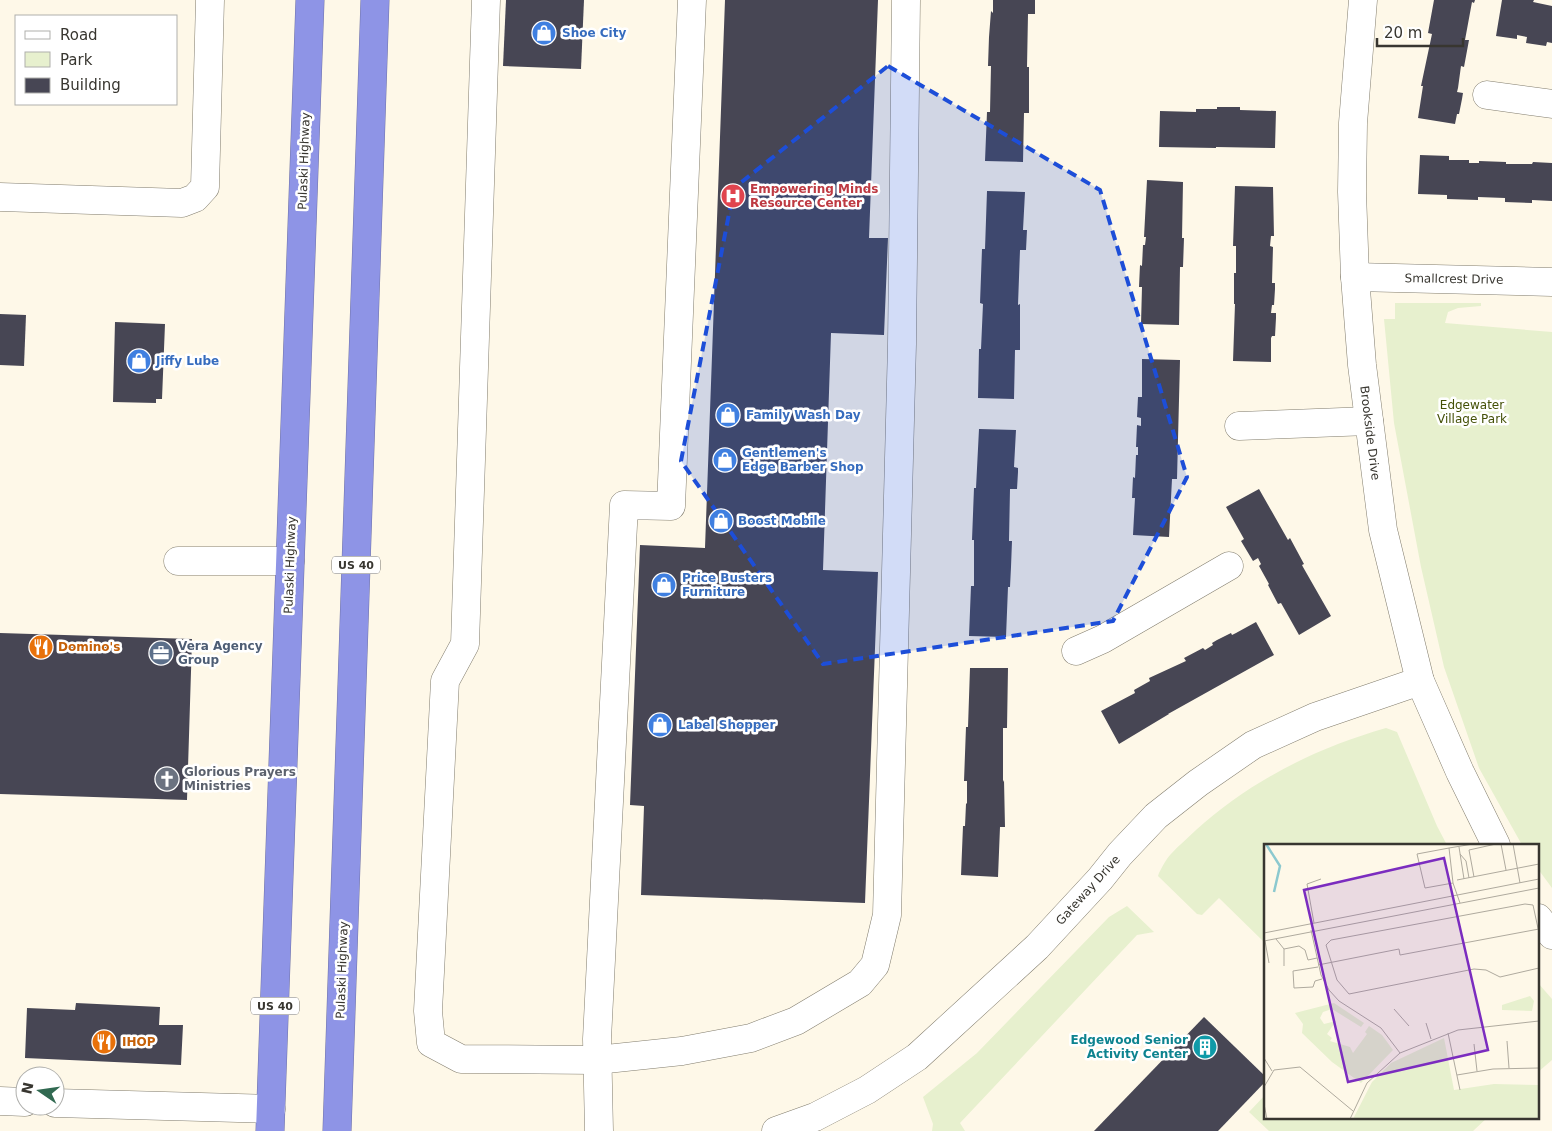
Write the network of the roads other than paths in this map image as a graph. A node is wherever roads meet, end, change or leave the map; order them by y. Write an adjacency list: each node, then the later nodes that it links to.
1 (210, 0): 10 (street)
2 (310, 0): 16 (highway, Pulaski Highway / US 40)
3 (374, 0): 28 (highway, Pulaski Highway / US 40)
4 (486, 0): 23 (street)
5 (692, 0): 23 (street)
6 (906, 0): 23 (street)
7 (1363, 0): 11 (street, Brookside Drive)
8 (1487, 95): 9 (street)
9 (1552, 104)
10 (0, 197)
11 (1355, 277): 12 (street, Smallcrest Drive); 13 (street, Brookside Drive)
12 (1552, 282)
13 (1369, 421): 14 (street); 19 (street, Brookside Drive)
14 (1239, 426)
15 (178, 561): 16 (street)
16 (290, 561): 27 (highway, Pulaski Highway / US 40)
17 (1228, 566): 18 (street)
18 (1076, 651)
19 (1420, 681): 20 (street, Brookside Drive); 30 (street, Gateway Drive)
20 (1496, 844)
21 (1540, 920): 22 (street)
22 (1552, 935)
23 (597, 1060): 29 (street)
24 (0, 1101): 25 (street)
25 (15, 1102)
26 (65, 1104): 27 (street)
27 (271, 1120)
28 (337, 1131)
29 (599, 1131)
30 (776, 1131)

